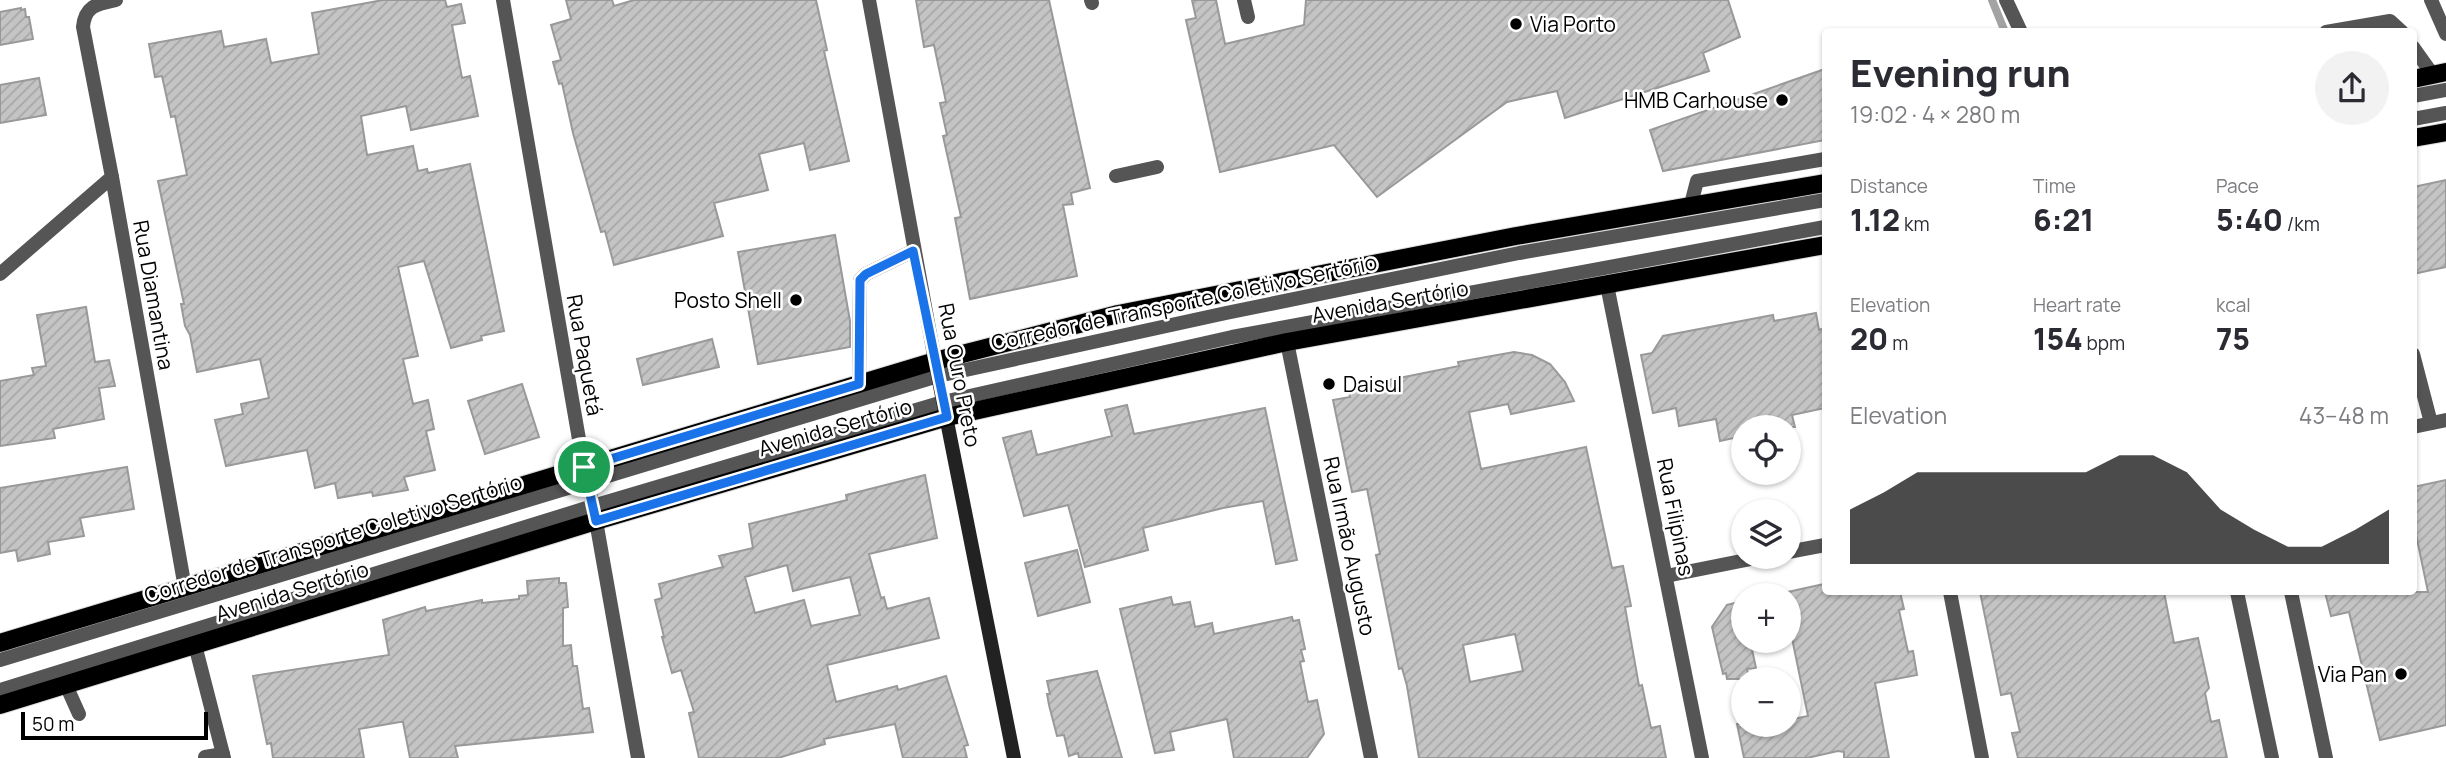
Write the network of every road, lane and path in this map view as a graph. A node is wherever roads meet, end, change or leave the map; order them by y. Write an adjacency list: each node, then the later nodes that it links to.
1 (116, 0): 24 (street, Rua Diamantina)
2 (503, 0): 40 (street, Rua Paquetá)
3 (869, 0): 30 (street, Rua Ouro Preto)
4 (1244, 0): 7 (street)
5 (2006, 0): 8 (street)
6 (2436, 4): 11 (street)
7 (1248, 18)
8 (2019, 28)
9 (2349, 28): 10 (street)
10 (2398, 28)
11 (2446, 34)
12 (2417, 51): 13 (street)
13 (2440, 74): 14 (main road)
14 (2417, 78)
15 (2446, 90): 16 (street)
16 (2417, 95)
17 (2446, 113): 18 (street)
18 (2417, 118)
19 (2446, 132): 20 (main road)
20 (2417, 137)
21 (1822, 160): 27 (street)
22 (1157, 167): 23 (street)
23 (1116, 176)
24 (112, 177): 31 (street); 49 (street, Rua Diamantina)
25 (1822, 183): 27 (main road, Avenida Sertório)
26 (1822, 201): 35 (street, Corredor de Transporte Coletivo Sertório)
27 (1691, 204): 35 (main road, Avenida Sertório)
28 (1822, 229): 37 (street)
29 (1822, 246): 32 (main road, Avenida Sertório)
30 (913, 251): 35 (street, Rua Ouro Preto); 36 (street)
31 (0, 274)
32 (1607, 285): 33 (main road, Avenida Sertório); 45 (street, Rua Filipinas)
33 (1287, 342): 37 (main road, Avenida Sertório); 61 (street, Rua Irmão Augusto)
34 (2417, 364): 38 (street)
35 (937, 369): 36 (main road, Avenida Sertório); 37 (main road, Rua Ouro Preto); 40 (street, Corredor de Transporte Coletivo Sertório)
36 (859, 384): 40 (main road, Avenida Sertório)
37 (945, 410): 41 (main road, Avenida Sertório); 60 (main road, Rua Ouro Preto)
38 (2439, 421): 39 (street)
39 (2417, 426)
40 (586, 474): 41 (street, Rua Paquetá); 49 (main road, Avenida Sertório)
41 (594, 514): 50 (main road, Avenida Sertório); 59 (street, Rua Paquetá)
42 (1822, 546): 43 (street)
43 (1801, 550)
44 (1731, 563): 45 (street)
45 (1666, 576): 62 (street, Rua Filipinas)
46 (1951, 595): 63 (street)
47 (2238, 595): 64 (street)
48 (2292, 595): 65 (street)
49 (186, 596): 51 (main road, Avenida Sertório); 52 (street, Corredor de Transporte Coletivo Sertório)
50 (194, 638): 53 (main road, Avenida Sertório); 54 (street); 57 (street)
51 (0, 643)
52 (0, 660)
53 (66, 685): 55 (main road, Avenida Sertório); 56 (street)
54 (0, 690)
55 (0, 705)
56 (79, 714)
57 (223, 756): 58 (street)
58 (205, 757)
59 (638, 758)
60 (1014, 758)
61 (1371, 758)
62 (1702, 758)
63 (1982, 758)
64 (2272, 758)
65 (2326, 758)

